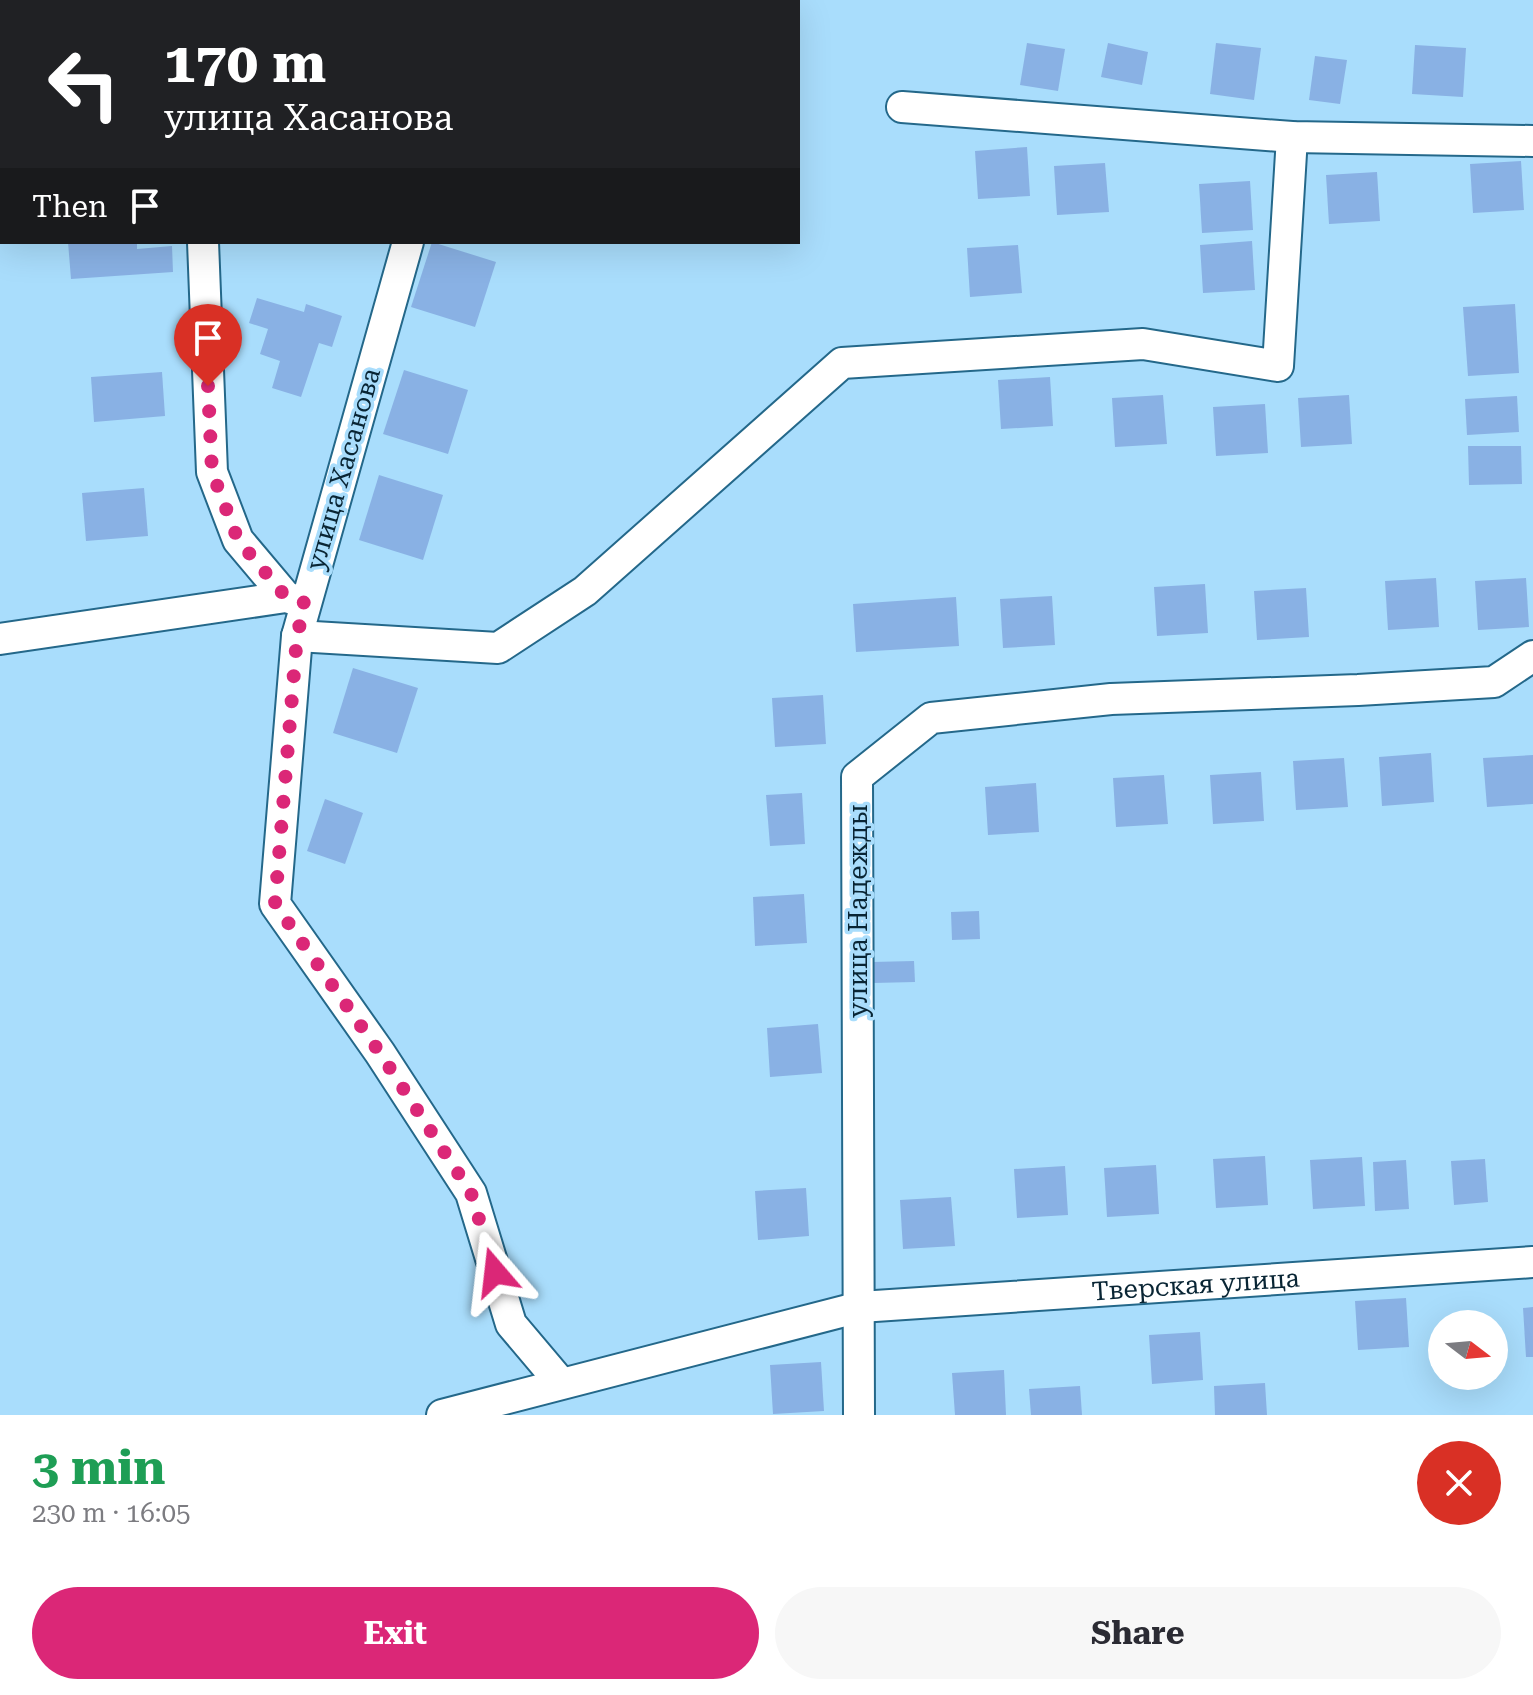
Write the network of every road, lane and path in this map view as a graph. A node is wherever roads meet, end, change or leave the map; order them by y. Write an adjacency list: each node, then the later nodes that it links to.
1 (902, 107): 2 (street)
2 (1292, 137): 3 (street); 7 (street)
3 (1533, 141)
4 (203, 244): 6 (street, улица Хасанова)
5 (407, 244): 6 (street, улица Хасанова)
6 (295, 600): 7 (street, улица Хасанова); 8 (street)
7 (297, 636): 12 (street, улица Хасанова)
8 (0, 639)
9 (1533, 656): 11 (street, улица Надежды)
10 (1533, 1262): 11 (street, Тверская улица)
11 (860, 1307): 12 (street, Тверская улица); 14 (street, улица Надежды)
12 (560, 1382): 13 (street, Тверская улица)
13 (442, 1415)
14 (859, 1415)

